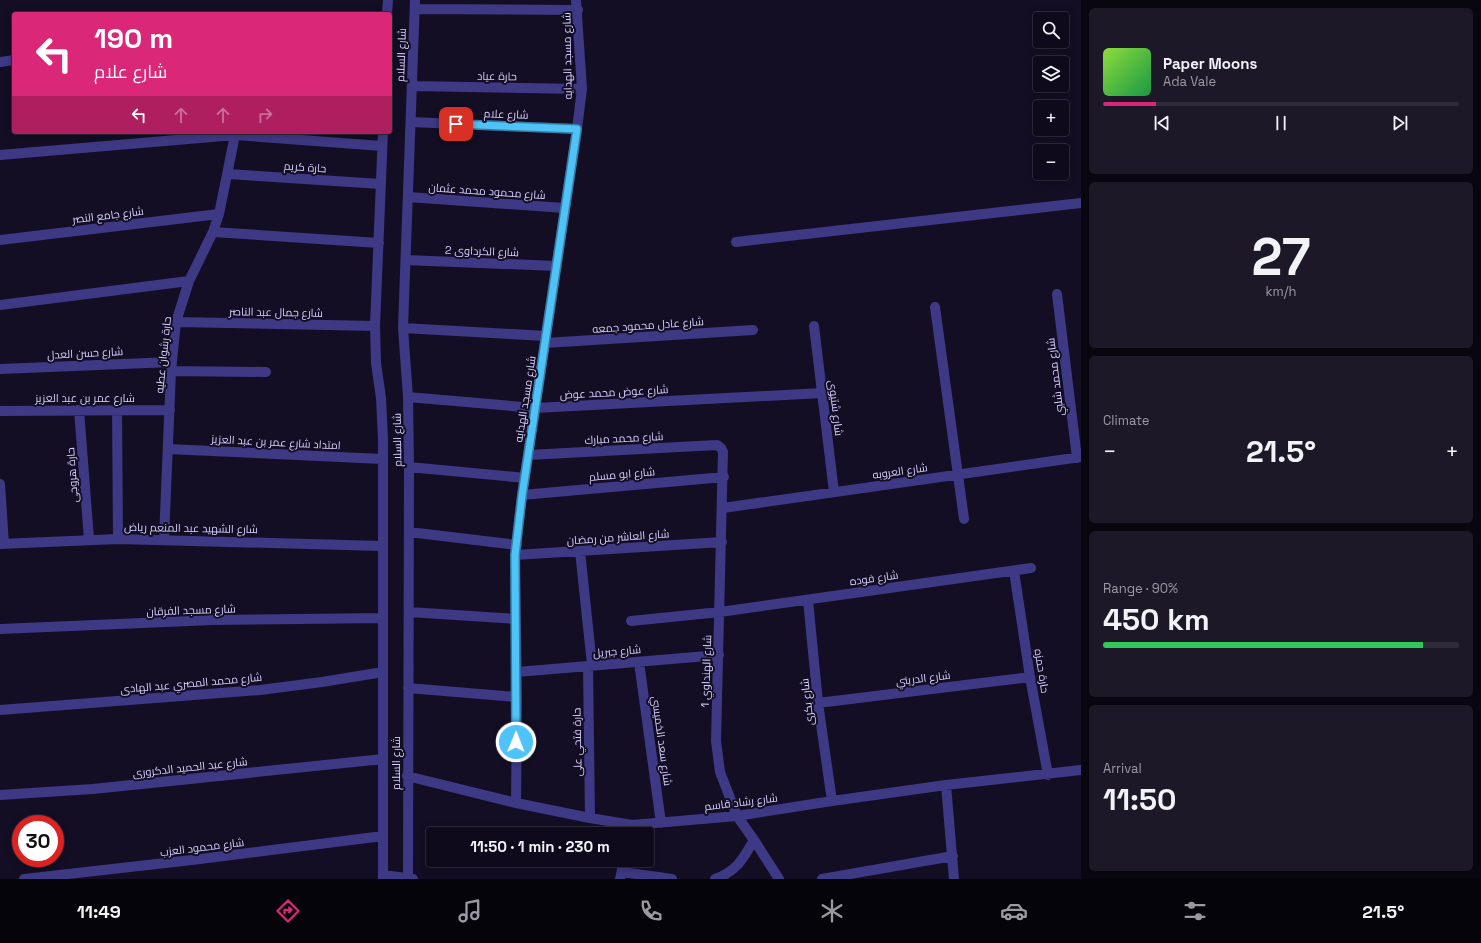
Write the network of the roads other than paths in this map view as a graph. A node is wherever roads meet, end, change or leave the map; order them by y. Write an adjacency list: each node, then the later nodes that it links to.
1 (388, 0): 4 (street, شارع السلام)
2 (415, 4): 3 (street); 7 (street, شارع السلام)
3 (577, 5): 8 (street, شارع مسجد الهدايه)
4 (387, 12)
5 (12, 60): 6 (street)
6 (0, 62)
7 (412, 86): 8 (street, حارة عياد); 9 (street, شارع السلام)
8 (582, 90): 10 (street, شارع مسجد الهدايه)
9 (411, 122): 10 (street, شارع علام); 17 (street, شارع السلام)
10 (577, 129): 19 (street, شارع مسجد الهدايه)
11 (383, 134): 13 (street, شارع السلام)
12 (235, 135): 13 (street); 14 (street); 15 (street, حارة رشوان عطيه)
13 (382, 146): 16 (street, شارع السلام)
14 (0, 155)
15 (228, 174): 16 (street, حارة كريم); 20 (street, حارة رشوان عطيه)
16 (381, 184): 24 (street, شارع السلام)
17 (408, 198): 19 (street, شارع محمود محمد عثمان); 25 (street, شارع السلام)
18 (1081, 203): 23 (street)
19 (566, 208): 26 (street, شارع مسجد الهدايه)
20 (219, 214): 21 (street, حارة رشوان عطيه); 22 (street, شارع جامع النصر)
21 (213, 232): 24 (street); 27 (street, حارة رشوان عطيه)
22 (0, 240)
23 (736, 242)
24 (379, 243): 32 (street, شارع السلام)
25 (406, 260): 26 (street, شارع الكرداوى 2); 34 (street, شارع السلام)
26 (557, 266): 36 (street, شارع مسجد الهدايه)
27 (189, 281): 29 (street); 31 (street, حارة رشوان عطيه)
28 (1057, 294): 50 (street, شارع محمد شلبي)
29 (0, 305)
30 (935, 308): 53 (street)
31 (176, 322): 32 (street, شارع جمال عبد الناصر); 37 (street, حارة رشوان عطيه)
32 (375, 326): 51 (street, شارع السلام)
33 (814, 326): 40 (street, شارع شتيوى)
34 (403, 328): 36 (street, شارع عادل محمود جمعه); 41 (street, شارع السلام)
35 (753, 330): 36 (street, شارع عادل محمود جمعه)
36 (546, 340): 42 (street, شارع مسجد الهدايه)
37 (172, 366): 38 (street, شارع حسن العدل); 39 (street, شارع حسن العدل); 45 (street, حارة رشوان عطيه)
38 (0, 369)
39 (266, 372)
40 (822, 393): 42 (street, شارع عوض محمد عوض); 57 (street, شارع شتيوى)
41 (408, 397): 42 (street, شارع عوض محمد عوض); 52 (street, شارع السلام)
42 (535, 408): 49 (street, شارع مسجد الهدايه)
43 (79, 410): 44 (street, شارع عمر بن عبد العزيز); 46 (street, شارع عمر بن عبد العزيز); 62 (street, حارة هروجى)
44 (117, 410): 45 (street, شارع عمر بن عبد العزيز); 63 (street)
45 (170, 410): 48 (street, حارة رشوان عطيه)
46 (0, 411)
47 (721, 448): 49 (street, شارع محمد مبارك); 54 (street, شارع الهنداوي 1)
48 (168, 449): 51 (street, امتداد شارع عمر بن عبد العزيز); 64 (street, حارة رشوان عطيه)
49 (528, 454): 55 (street, شارع مسجد الهدايه)
50 (1079, 457): 53 (street, شارع العروبه)
51 (382, 459): 68 (street, شارع السلام)
52 (410, 467): 55 (street); 61 (street, شارع السلام)
53 (958, 475): 57 (street, شارع العروبه); 60 (street)
54 (724, 477): 58 (street, شارع ابو مسلم); 59 (street, شارع الهنداوي 1)
55 (525, 478): 58 (street, شارع مسجد الهدايه)
56 (0, 484): 66 (street)
57 (834, 492): 59 (street, شارع العروبه)
58 (522, 496): 67 (street, شارع مسجد الهدايه)
59 (723, 508): 65 (street, شارع الهنداوي 1)
60 (964, 519)
61 (409, 532): 67 (street); 74 (street, شارع السلام)
62 (89, 539): 63 (street, شارع الشهيد عبد المنعم رياض); 66 (street, شارع الشهيد عبد المنعم رياض)
63 (118, 539): 64 (street, شارع الشهيد عبد المنعم رياض)
64 (164, 539): 68 (street, شارع الشهيد عبد المنعم رياض)
65 (722, 542): 69 (street, شارع العاشر من رمضان); 75 (street, شارع الهنداوي 1)
66 (2, 544)
67 (517, 545): 70 (street, شارع مسجد الهدايه)
68 (382, 546): 76 (street, شارع السلام)
69 (580, 551): 70 (street, شارع العاشر من رمضان); 82 (street, حارة فتحي على)
70 (515, 555): 77 (street, شارع مسجد الهدايه)
71 (1032, 568): 72 (street, شارع فوده)
72 (1014, 570): 73 (street, شارع فوده); 85 (street, حارة حمزه)
73 (808, 600): 75 (street, شارع فوده); 88 (street, شارع بكرى)
74 (409, 612): 77 (street); 86 (street, شارع السلام)
75 (720, 612): 78 (street, شارع فوده); 80 (street, شارع الهنداوي 1)
76 (383, 618): 79 (street, شارع مسجد الفرقان); 83 (street, شارع السلام)
77 (516, 619): 84 (street, شارع مسجد الهدايه)
78 (631, 621)
79 (0, 630)
80 (719, 655): 81 (street, شارع جبريل); 98 (street, شارع الهنداوي 1)
81 (639, 662): 82 (street, شارع جبريل); 100 (street, شارع سعد الخميسي)
82 (590, 666): 84 (street, شارع جبريل); 99 (street, حارة فتحي على)
83 (382, 672): 89 (street, شارع محمد المصري عبد الهادى); 90 (street, شارع السلام)
84 (516, 672): 87 (street, شارع مسجد الهدايه)
85 (1030, 677): 88 (street, شارع الدريني); 92 (street, حارة حمزه)
86 (408, 688): 87 (street); 93 (street, شارع السلام)
87 (517, 697): 97 (street, شارع مسجد الهدايه)
88 (818, 703): 96 (street, شارع بكرى)
89 (0, 710)
90 (383, 759): 95 (street, شارع عبد الحميد الدكرورى); 103 (street, شارع السلام)
91 (1081, 770): 92 (street, شارع رشاد قاسم)
92 (1048, 775): 94 (street, شارع رشاد قاسم)
93 (407, 776): 97 (street, شارع رشاد قاسم); 109 (street, شارع السلام)
94 (946, 786): 96 (street, شارع رشاد قاسم); 105 (street)
95 (0, 795)
96 (832, 801): 98 (street, شارع رشاد قاسم)
97 (516, 803): 99 (street, شارع رشاد قاسم)
98 (736, 816): 100 (street, شارع رشاد قاسم); 104 (street, شارع الهنداوي 1)
99 (590, 818): 101 (street, شارع رشاد قاسم)
100 (661, 823): 102 (street, شارع رشاد قاسم)
101 (624, 827)
102 (641, 827)
103 (383, 836): 107 (street, شارع السلام); 108 (street, شارع محمود العزب)
104 (754, 840): 111 (street); 112 (street, شارع الهنداوي 1)
105 (952, 856): 113 (street); 114 (street)
106 (621, 876): 110 (street)
107 (383, 877): 109 (street)
108 (24, 879)
109 (410, 879)
110 (672, 879)
111 (716, 879)
112 (779, 879)
113 (822, 879)
114 (954, 879)

